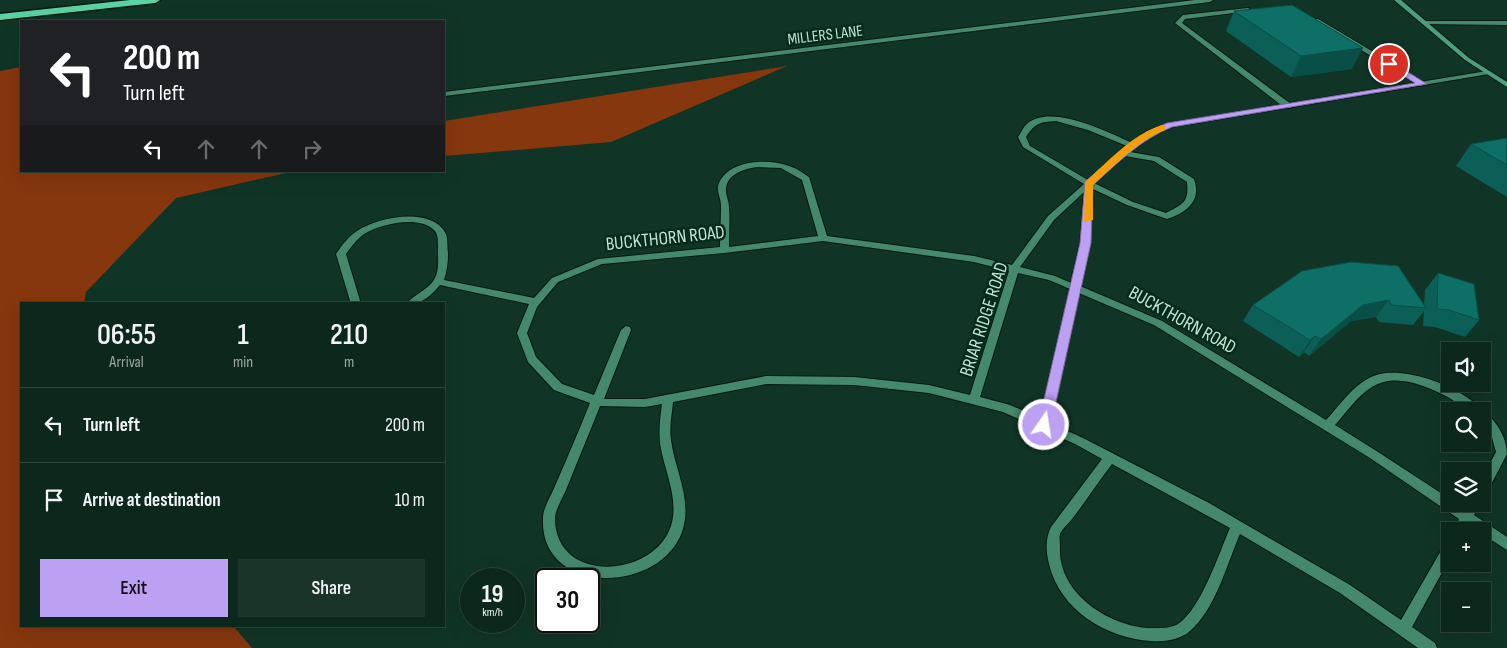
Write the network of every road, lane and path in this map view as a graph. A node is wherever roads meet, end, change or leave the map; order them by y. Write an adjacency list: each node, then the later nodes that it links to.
1 (155, 0): 5 (highway)
2 (1210, 0): 12 (street, MILLERS LANE)
3 (1397, 0): 7 (street)
4 (1261, 9): 13 (street)
5 (0, 18)
6 (1313, 18): 10 (street)
7 (1424, 23): 8 (street); 9 (street)
8 (1507, 23)
9 (1487, 73): 10 (street, BRIAR RIDGE ROAD); 11 (street)
10 (1423, 84): 13 (street, BRIAR RIDGE ROAD)
11 (1507, 85)
12 (445, 94)
13 (1288, 106): 14 (street, BRIAR RIDGE ROAD)
14 (1133, 146): 15 (street, BRIAR RIDGE ROAD); 16 (street)
15 (1122, 154): 16 (street, BRIAR RIDGE ROAD); 16 (street)
16 (1089, 184): 19 (street, BRIAR RIDGE ROAD); 21 (street)
17 (823, 238): 18 (street, BUCKTHORN ROAD); 18 (street); 19 (street, BUCKTHORN ROAD)
18 (724, 250): 24 (street, BUCKTHORN ROAD)
19 (1015, 268): 21 (street, BUCKTHORN ROAD); 27 (street, BRIAR RIDGE ROAD)
20 (440, 282): 22 (street); 23 (street); 24 (street)
21 (1076, 287): 30 (street); 31 (street, BUCKTHORN ROAD)
22 (355, 302)
23 (413, 302)
24 (537, 302): 28 (street, BUCKTHORN ROAD)
25 (626, 330): 28 (street)
26 (668, 399): 27 (street, BUCKTHORN ROAD); 28 (street, BUCKTHORN ROAD); 28 (street)
27 (974, 400): 30 (street, BUCKTHORN ROAD)
28 (598, 401)
29 (1466, 402): 31 (street)
30 (1044, 425): 33 (street, BUCKTHORN ROAD)
31 (1327, 426): 36 (street, BUCKTHORN ROAD)
32 (1491, 426): 34 (street)
33 (1110, 457): 38 (street, BUCKTHORN ROAD); 38 (street)
34 (1491, 473)
35 (1470, 512): 36 (street)
36 (1467, 517): 37 (street); 39 (street, BUCKTHORN ROAD)
37 (1464, 522)
38 (1237, 526): 41 (street, BUCKTHORN ROAD)
39 (1507, 544)
40 (1441, 562): 41 (street)
41 (1403, 629): 42 (street, BUCKTHORN ROAD)
42 (1430, 648)

